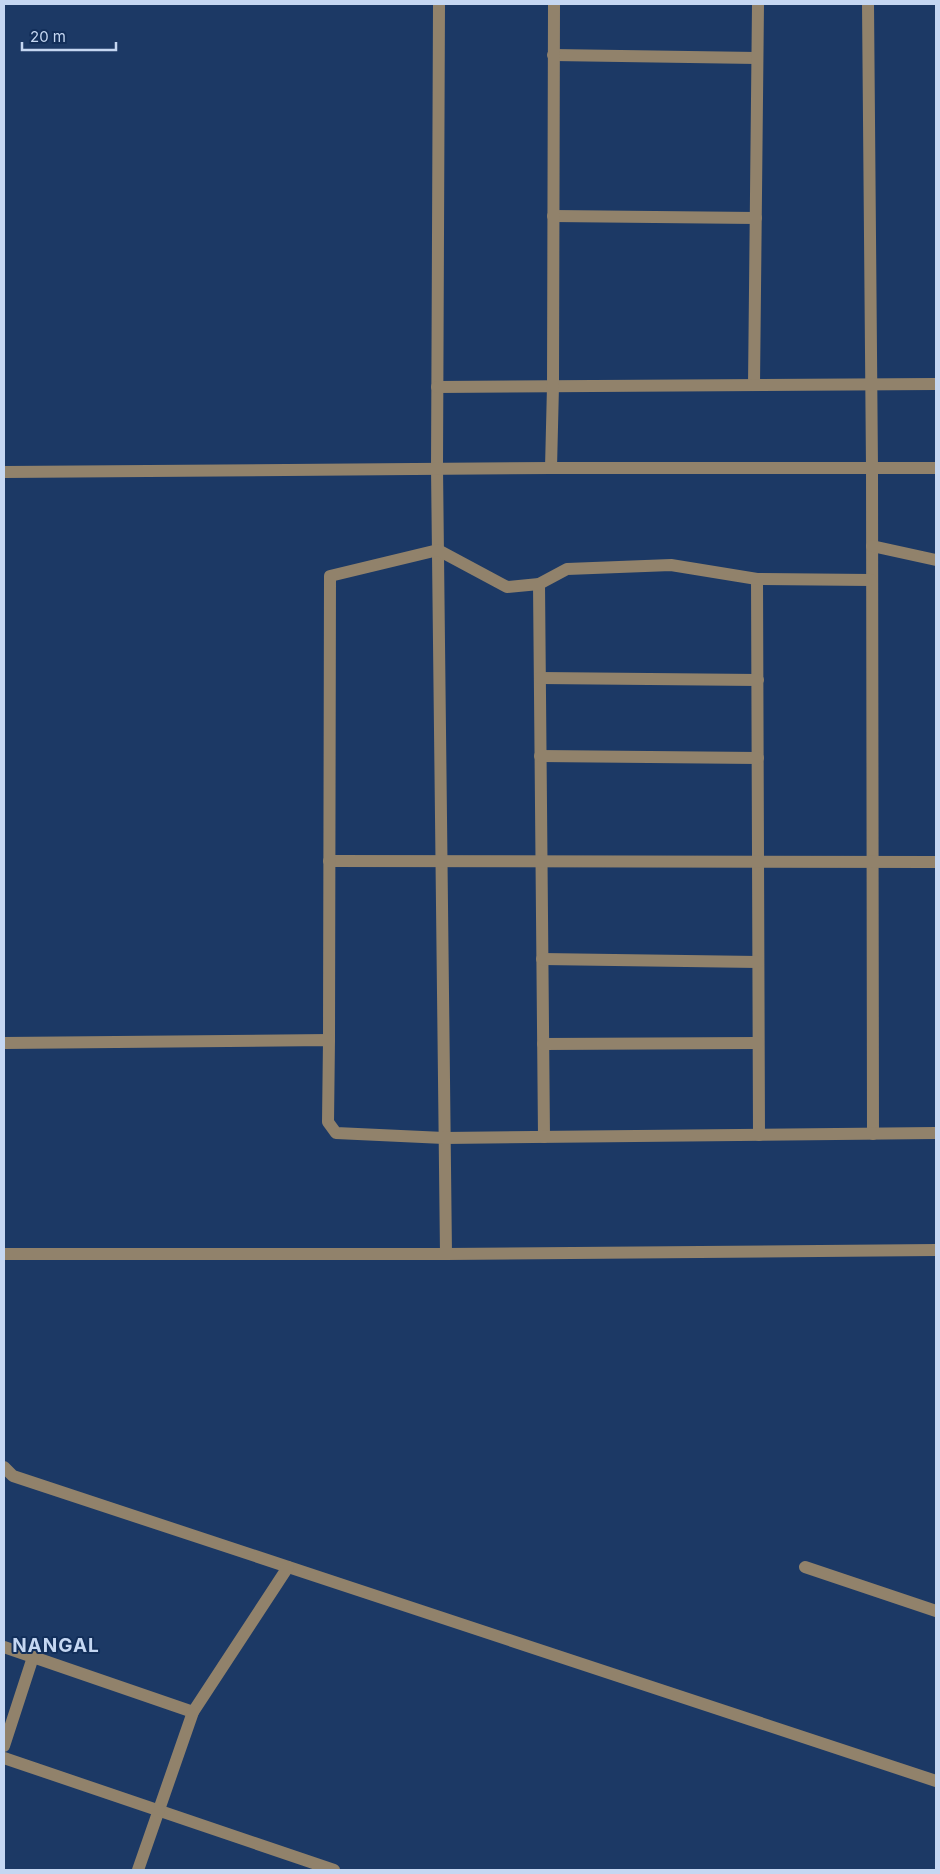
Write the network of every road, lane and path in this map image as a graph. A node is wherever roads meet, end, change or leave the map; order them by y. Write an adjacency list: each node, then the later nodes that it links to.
1 (439, 4): 13 (street)
2 (554, 4): 5 (street)
3 (758, 4): 6 (street)
4 (868, 4): 11 (street)
5 (554, 55): 6 (street); 7 (street)
6 (757, 58): 8 (street)
7 (554, 216): 8 (street); 12 (street)
8 (756, 218): 10 (street)
9 (936, 384): 11 (street)
10 (754, 385): 11 (street); 12 (street)
11 (871, 385): 16 (street)
12 (553, 386): 13 (street); 15 (street)
13 (437, 387): 14 (street)
14 (437, 468): 15 (street); 18 (street); 20 (street)
15 (551, 468): 16 (street)
16 (872, 468): 17 (street); 19 (street)
17 (936, 468)
18 (4, 472)
19 (872, 546): 21 (street); 23 (street)
20 (438, 550): 24 (street); 29 (street); 30 (street)
21 (936, 560)
22 (757, 579): 23 (street); 24 (street); 26 (street)
23 (872, 580): 33 (street)
24 (539, 584): 25 (street)
25 (540, 678): 26 (street); 27 (street)
26 (758, 680): 28 (street)
27 (540, 756): 28 (street); 31 (street)
28 (758, 758): 32 (street)
29 (329, 861): 30 (street); 37 (street)
30 (441, 861): 31 (street); 45 (street)
31 (542, 862): 32 (street); 35 (street)
32 (758, 862): 33 (street); 36 (street)
33 (873, 862): 34 (street); 42 (street)
34 (936, 862)
35 (542, 959): 36 (street); 40 (street)
36 (758, 962): 39 (street)
37 (329, 1040): 38 (street); 45 (street)
38 (4, 1043)
39 (758, 1043): 40 (street); 43 (street)
40 (543, 1044): 44 (street)
41 (936, 1133): 42 (street)
42 (874, 1134): 43 (street)
43 (759, 1135): 44 (street)
44 (544, 1137): 45 (street)
45 (444, 1138): 48 (street)
46 (936, 1250): 48 (street)
47 (4, 1254): 48 (street)
48 (446, 1254)
49 (7, 1476): 50 (street)
50 (288, 1567): 55 (street); 58 (street)
51 (805, 1567): 52 (street)
52 (936, 1611)
53 (4, 1647): 54 (street)
54 (34, 1657): 55 (street); 56 (street)
55 (193, 1712): 59 (street)
56 (4, 1746)
57 (4, 1758): 59 (street)
58 (936, 1781)
59 (159, 1811): 60 (street); 61 (street)
60 (328, 1869)
61 (138, 1870)

